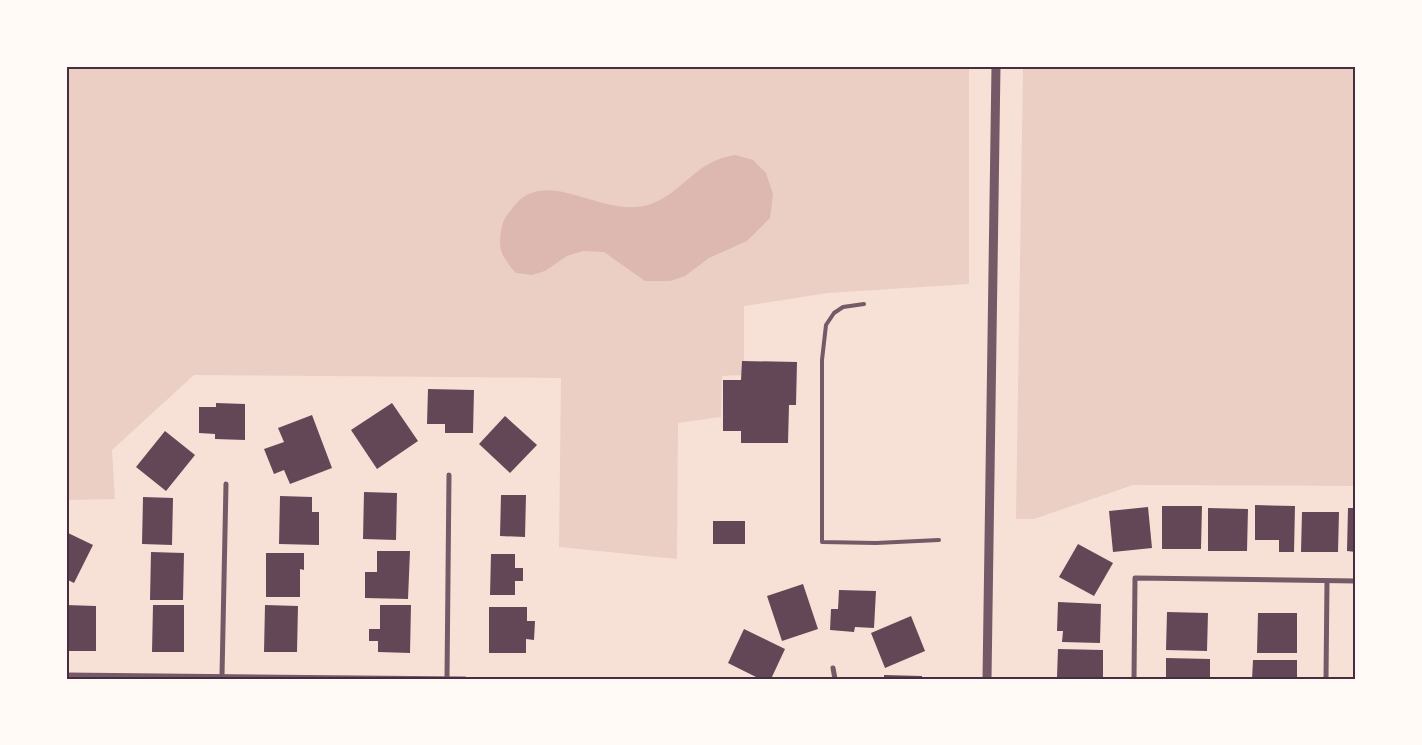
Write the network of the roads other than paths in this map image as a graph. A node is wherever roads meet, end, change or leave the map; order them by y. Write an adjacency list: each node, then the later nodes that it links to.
1 (996, 66): 14 (street)
2 (864, 304): 5 (lane)
3 (449, 475): 11 (street)
4 (226, 484): 10 (street)
5 (939, 540)
6 (1327, 581): 7 (street); 15 (street); 16 (street)
7 (1356, 581)
8 (833, 668): 13 (street)
9 (66, 675): 10 (street)
10 (222, 676): 11 (street)
11 (447, 678): 12 (street)
12 (465, 679)
13 (835, 679)
14 (987, 679)
15 (1134, 679)
16 (1326, 679)

